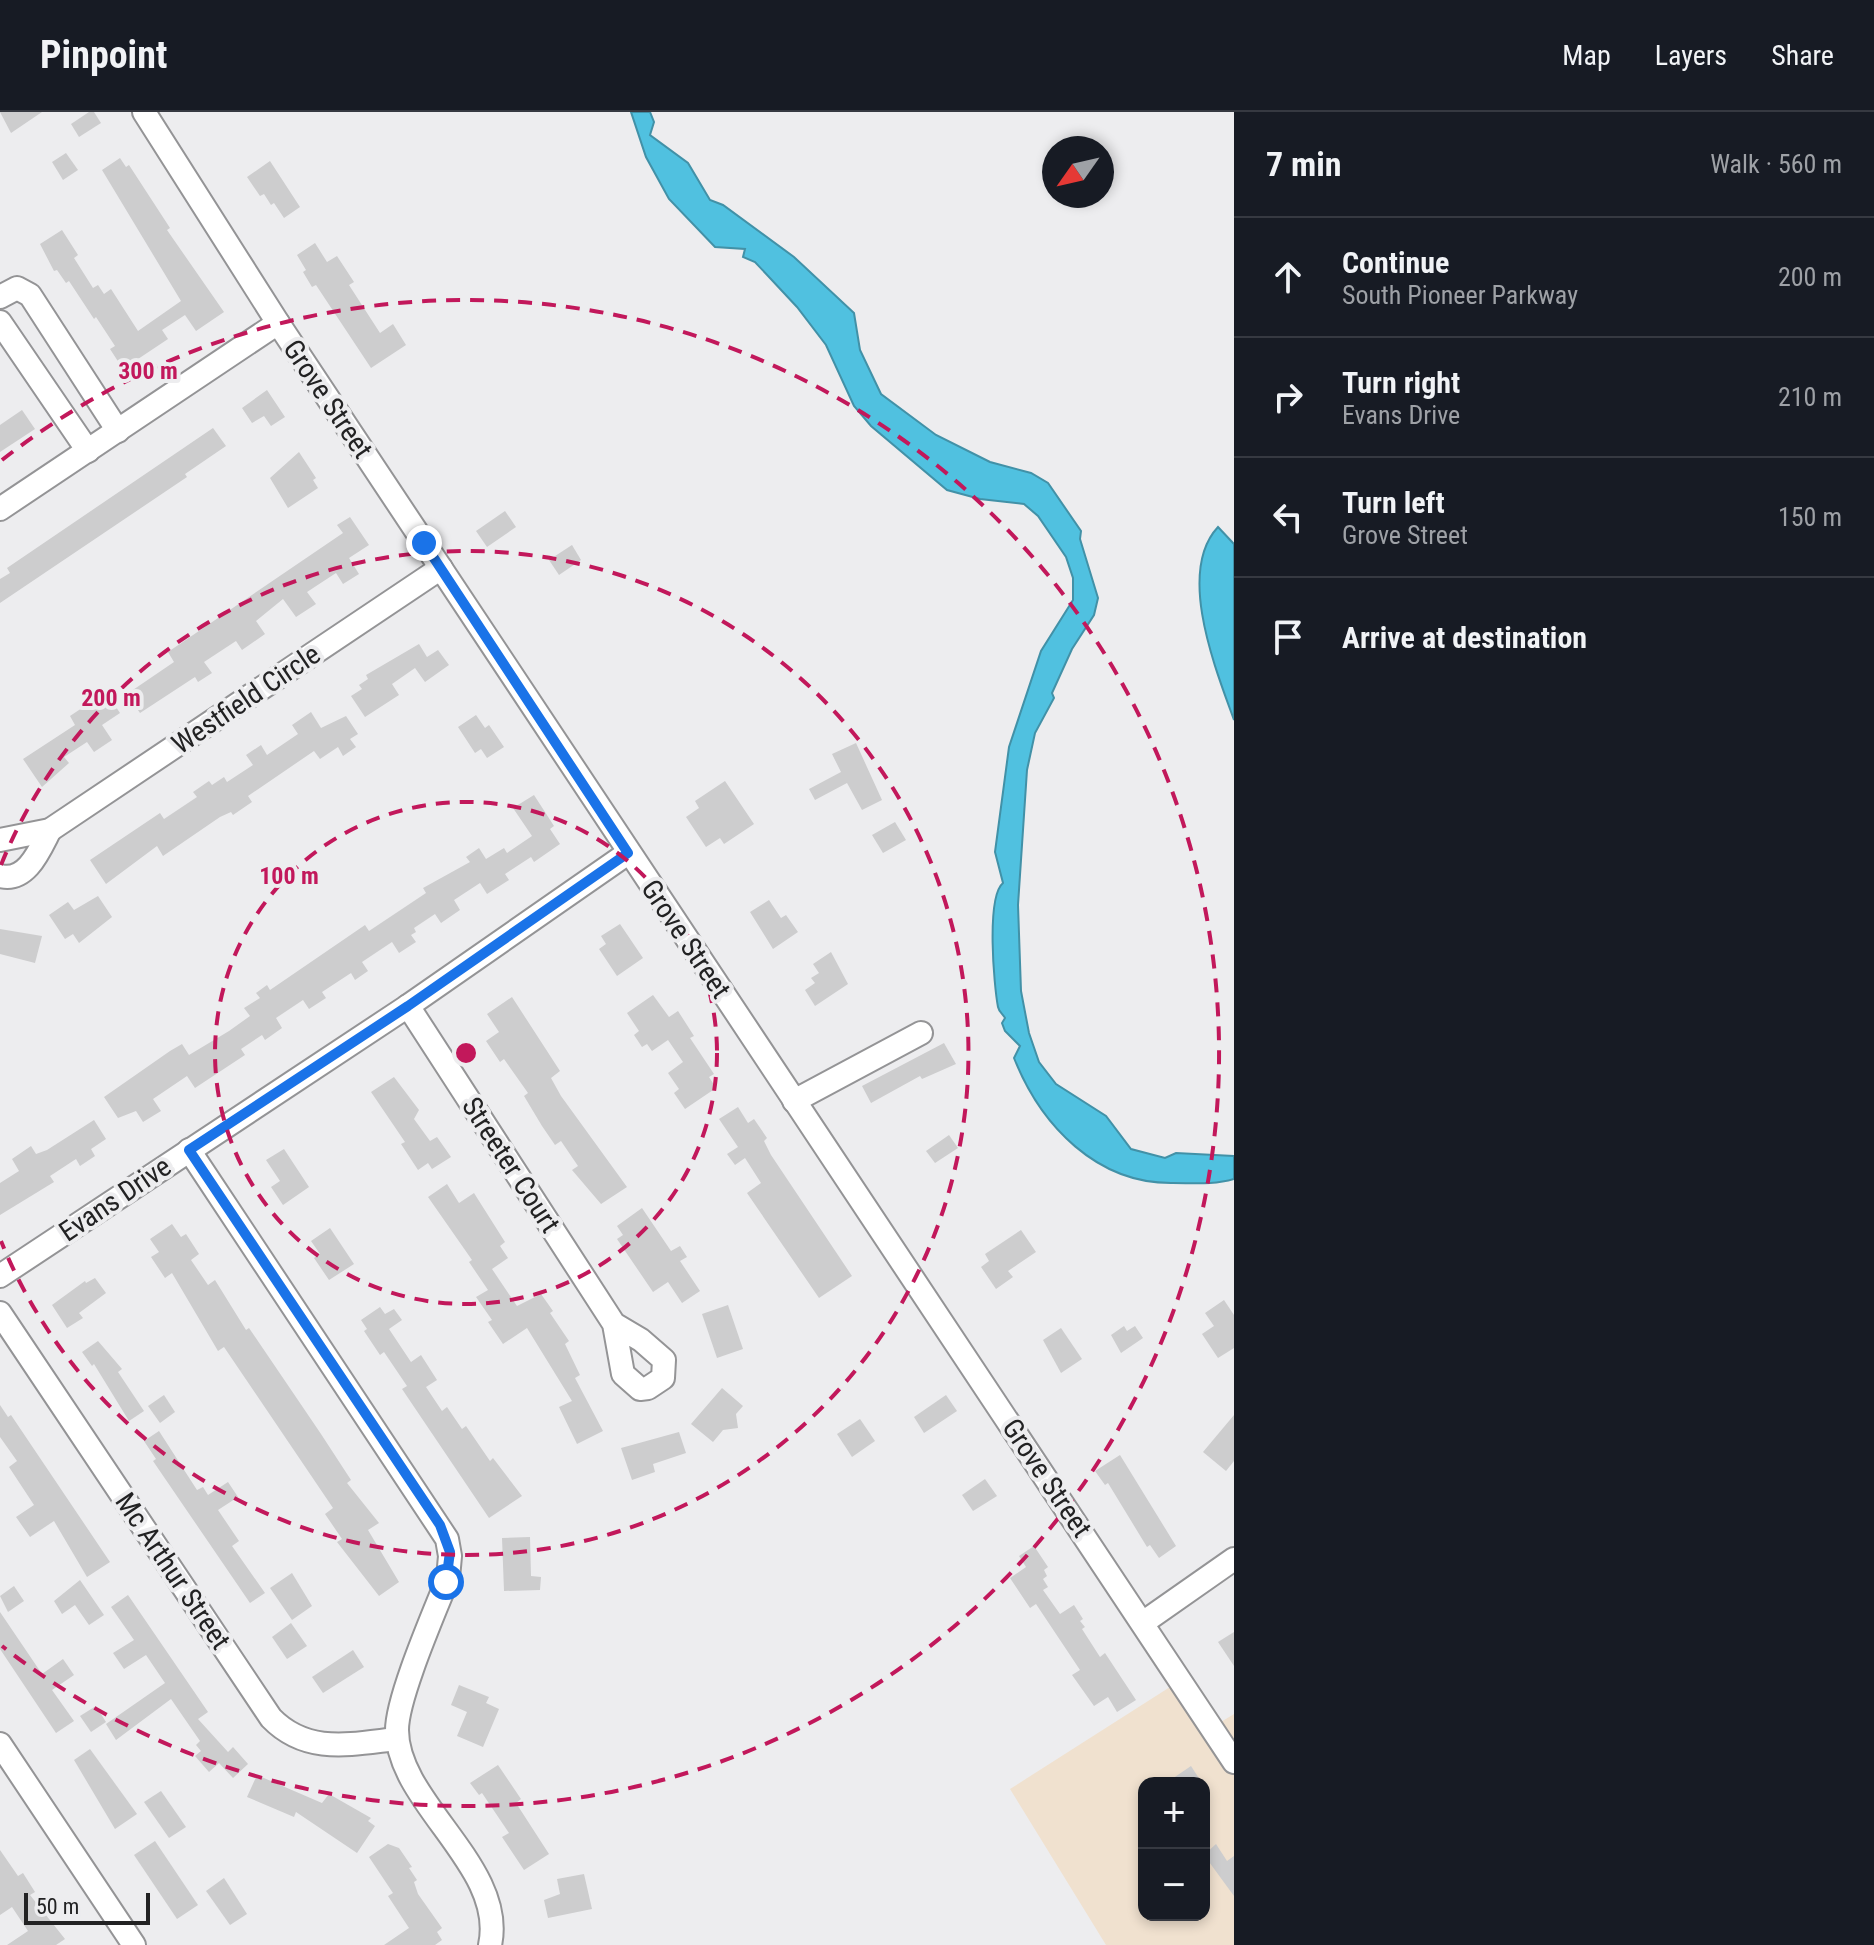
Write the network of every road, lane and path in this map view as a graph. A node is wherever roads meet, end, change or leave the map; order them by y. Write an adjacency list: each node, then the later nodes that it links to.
1 (144, 112): 4 (street, Grove Street)
2 (0, 297): 5 (street)
3 (0, 322): 6 (street)
4 (278, 323): 5 (street); 8 (street, Grove Street)
5 (118, 431): 6 (street)
6 (88, 451): 7 (street)
7 (0, 509)
8 (441, 568): 9 (street, Westfield Circle); 11 (street, Grove Street)
9 (50, 830): 10 (street, Westfield Circle); 12 (street, Westfield Circle)
10 (0, 840)
11 (628, 853): 13 (street, Evans Drive); 15 (street, Grove Street)
12 (0, 876)
13 (408, 1006): 16 (street, Evans Drive); 19 (street, Streeter Court)
14 (921, 1033): 15 (street)
15 (794, 1101): 21 (street, Grove Street)
16 (189, 1150): 17 (street, Evans Drive); 22 (street)
17 (0, 1276)
18 (0, 1313): 22 (street, Mc Arthur Street)
19 (614, 1324)
20 (1234, 1559): 21 (street)
21 (1144, 1622): 24 (street, Grove Street)
22 (397, 1739): 26 (street)
23 (0, 1744): 25 (street)
24 (1234, 1762)
25 (134, 1945)
26 (490, 1945)

